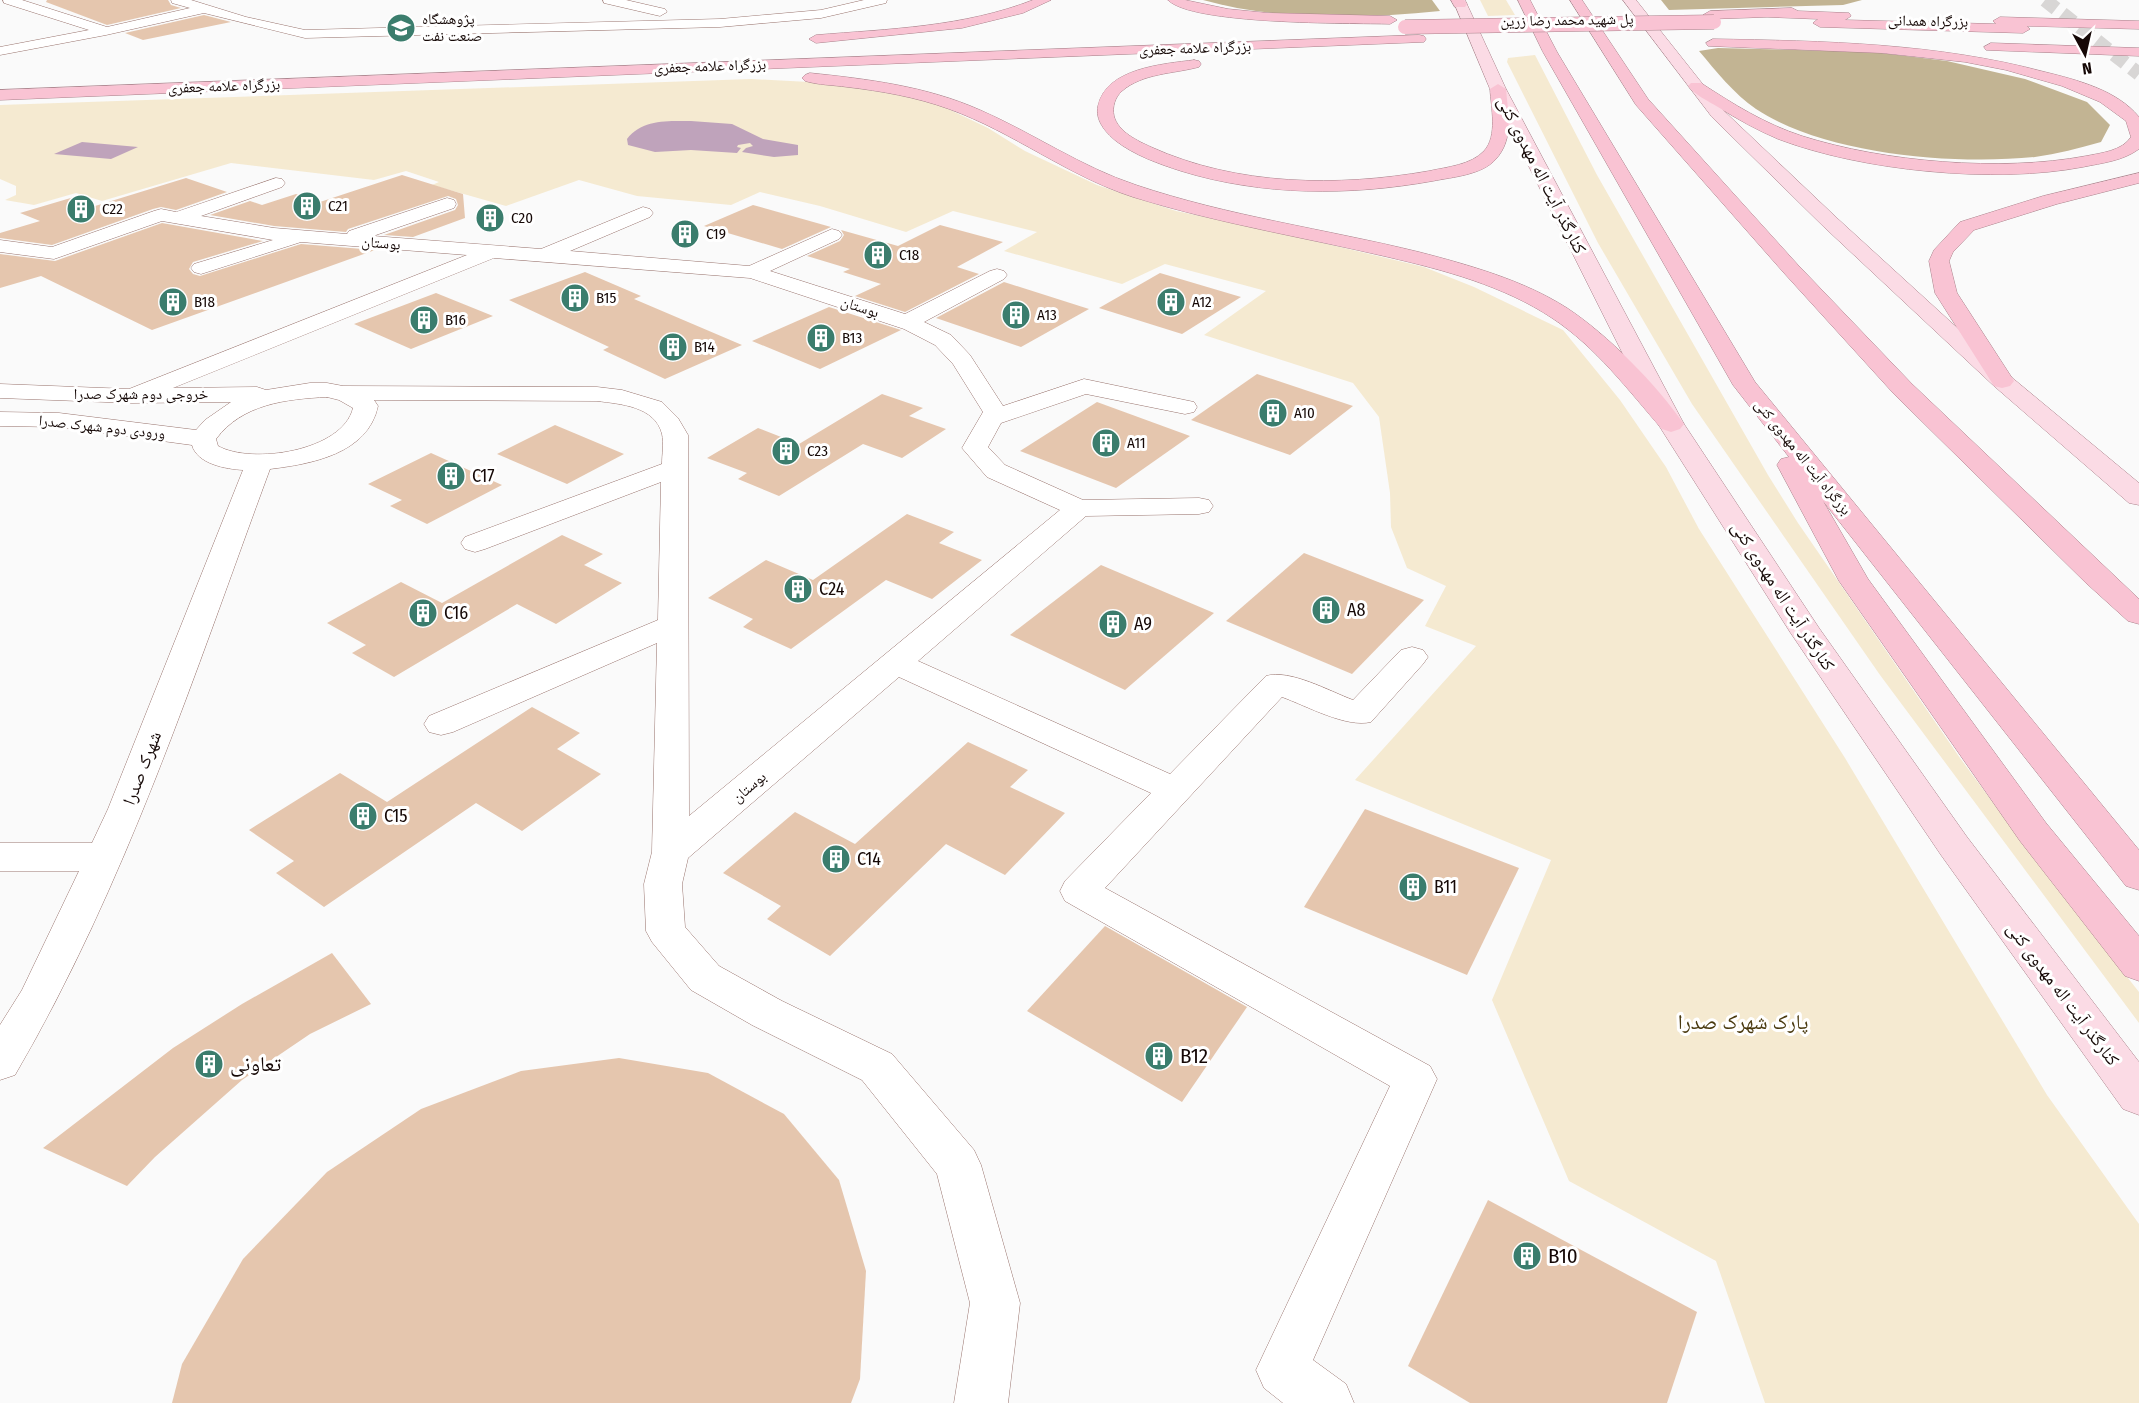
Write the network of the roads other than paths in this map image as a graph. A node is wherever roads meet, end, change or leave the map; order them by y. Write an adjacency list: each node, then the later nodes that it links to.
1 (9, 0): 19 (street)
2 (177, 0): 12 (street)
3 (609, 0): 15 (street)
4 (881, 0): 15 (street)
5 (1045, 0): 21 (highway)
6 (1174, 0): 16 (highway)
7 (1524, 0): 54 (highway, بزرگراه آیت اله مهدوی کنی)
8 (1576, 0): 70 (highway)
9 (1629, 0): 35 (main road)
10 (1459, 1): 36 (main road, کنارگذر آیت اله مهدوی کنی)
11 (233, 2): 12 (street)
12 (203, 9): 15 (street); 19 (street)
13 (1859, 9): 14 (highway)
14 (1771, 14): 17 (highway); 20 (highway)
15 (684, 24)
16 (1404, 24): 18 (highway); 20 (highway, بزرگراه همدانی, bridge); 34 (highway, بزرگراه علامه جعفری)
17 (2139, 25)
18 (1215, 26)
19 (106, 31): 29 (street)
20 (1711, 31): 22 (highway, بزرگراه همدانی); 23 (highway, پل شهید محمد رضا زرین); 26 (highway, بزرگراه همدانی); 31 (highway); 35 (highway)
21 (990, 34)
22 (2139, 34)
23 (1422, 44): 30 (highway); 37 (highway, بزرگراه علامه جعفری)
24 (1641, 44): 25 (highway)
25 (1677, 44)
26 (2139, 44)
27 (1533, 46): 28 (highway)
28 (1569, 46)
29 (0, 51)
30 (1355, 51): 32 (highway); 36 (highway)
31 (2139, 52)
32 (688, 76): 37 (highway); 62 (highway)
33 (35, 79): 34 (highway)
34 (0, 82)
35 (1696, 86): 53 (main road)
36 (1498, 89): 62 (main road, کنارگذر آیت اله مهدوی کنی)
37 (4, 95)
38 (2139, 178): 53 (highway)
39 (276, 183): 42 (street)
40 (447, 204): 45 (street)
41 (643, 213): 48 (street)
42 (178, 218): 44 (street, بوستان); 46 (street, بوستان)
43 (832, 236): 50 (street)
44 (303, 237): 45 (street, بوستان); 49 (street)
45 (343, 240): 47 (street, بوستان)
46 (0, 246)
47 (493, 252): 48 (street, بوستان); 58 (street)
48 (543, 256): 50 (street, بوستان)
49 (201, 268)
50 (752, 272): 52 (street, بوستان)
51 (997, 274): 52 (street)
52 (907, 322): 60 (street, بوستان)
53 (2002, 381): 66 (main road)
54 (1745, 385): 79 (highway, بزرگراه آیت اله مهدوی کنی); 80 (highway)
55 (0, 391): 58 (street, خروجی دوم شهرک صدرا)
56 (345, 393): 57 (street); 64 (street); 65 (street)
57 (283, 394): 58 (street, خروجی دوم شهرک صدرا); 63 (street)
58 (132, 396)
59 (1185, 407): 60 (street)
60 (992, 418): 68 (street)
61 (0, 419): 63 (street, ورودی دوم شهرک صدرا)
62 (1671, 424): 82 (main road, کنارگذر آیت اله مهدوی کنی)
63 (203, 439): 64 (street)
64 (259, 463): 78 (street, شهرک صدرا)
65 (674, 468): 69 (street); 71 (street)
66 (2139, 497)
67 (1199, 506): 68 (street)
68 (1079, 508): 73 (street, بوستان)
69 (475, 543)
70 (2139, 615)
71 (673, 625): 74 (street); 76 (street)
72 (1412, 657): 75 (street)
73 (896, 663): 75 (street); 76 (street, بوستان)
74 (441, 724)
75 (1175, 790): 84 (street)
76 (671, 852): 83 (street)
77 (0, 857): 78 (street)
78 (104, 857): 81 (street, شهرک صدرا)
79 (2139, 876)
80 (2139, 965)
81 (0, 1062)
82 (2139, 1096)
83 (981, 1403)
84 (1327, 1403)

